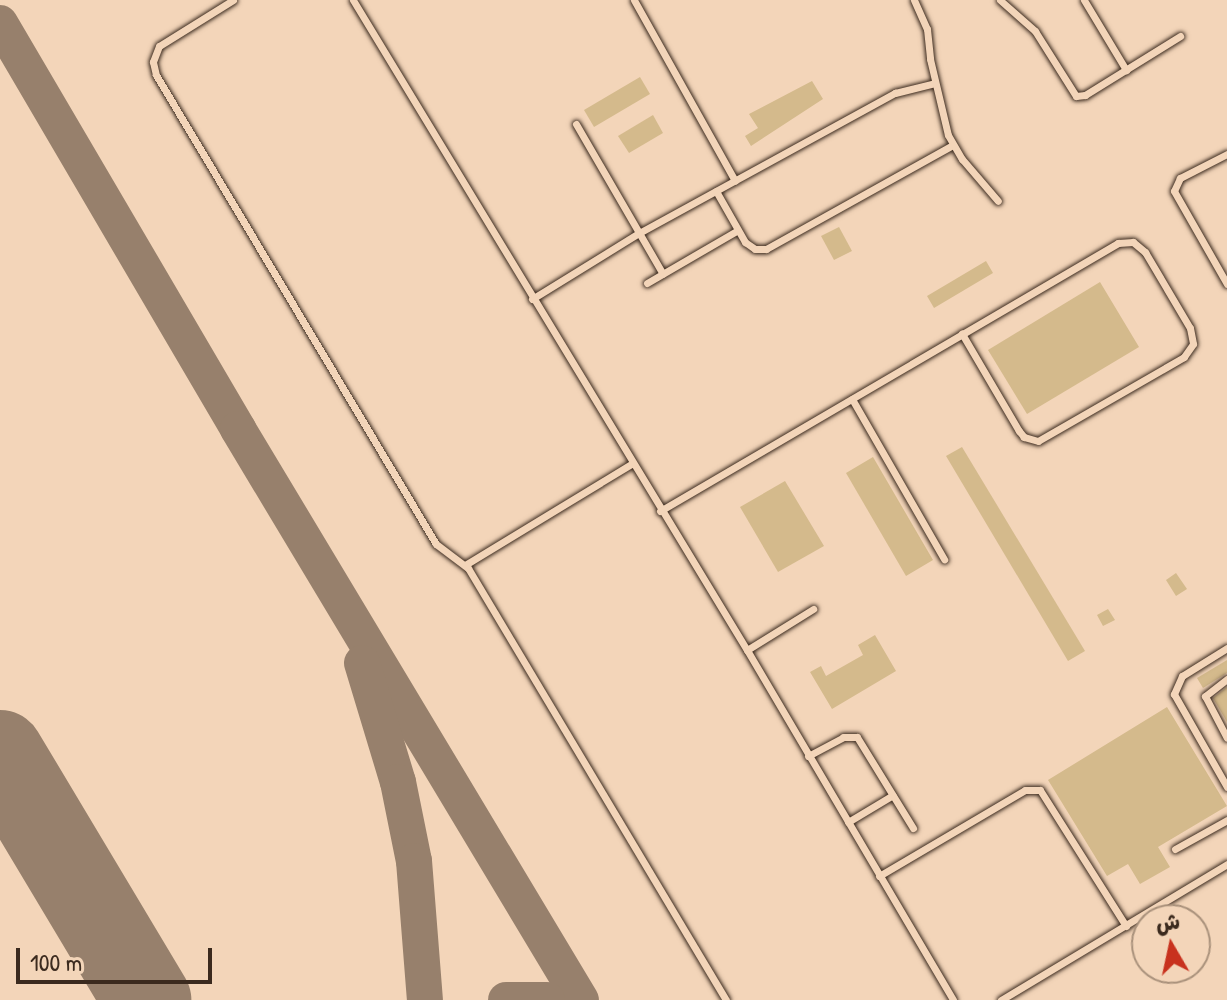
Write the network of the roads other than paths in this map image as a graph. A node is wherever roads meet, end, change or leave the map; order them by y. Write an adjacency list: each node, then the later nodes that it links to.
1 (233, 0): 27 (lane)
2 (353, 0): 21 (lane)
3 (634, 0): 13 (lane)
4 (914, 0): 9 (lane)
5 (1000, 0): 8 (lane)
6 (1084, 0): 8 (lane)
7 (1180, 36): 8 (lane)
8 (1126, 70)
9 (935, 83): 11 (lane); 13 (lane)
10 (576, 124): 17 (lane)
11 (953, 145): 15 (lane); 16 (lane)
12 (1227, 154): 20 (lane)
13 (735, 181): 14 (lane)
14 (716, 191): 16 (lane); 17 (lane)
15 (998, 201)
16 (738, 230): 18 (lane)
17 (639, 233): 18 (lane); 21 (lane)
18 (663, 274): 19 (lane)
19 (647, 283)
20 (1227, 284)
21 (532, 299): 24 (lane)
22 (962, 334): 22 (lane); 23 (lane)
23 (852, 399): 25 (lane); 26 (lane)
24 (631, 464): 25 (lane); 27 (lane)
25 (660, 511): 30 (lane)
26 (944, 559)
27 (465, 565): 43 (lane)
28 (813, 609): 30 (lane)
29 (1227, 648): 34 (lane)
30 (747, 650): 33 (lane)
31 (1227, 679): 32 (lane)
32 (1227, 738)
33 (808, 756): 35 (lane); 37 (lane)
34 (1227, 787)
35 (893, 795): 37 (lane); 38 (lane)
36 (1227, 820): 39 (lane)
37 (848, 822): 41 (lane)
38 (913, 828)
39 (1175, 849)
40 (1227, 864): 42 (lane)
41 (879, 876): 42 (lane); 44 (lane)
42 (1126, 926): 45 (lane)
43 (726, 1000)
44 (953, 1000)
45 (1001, 1000)

